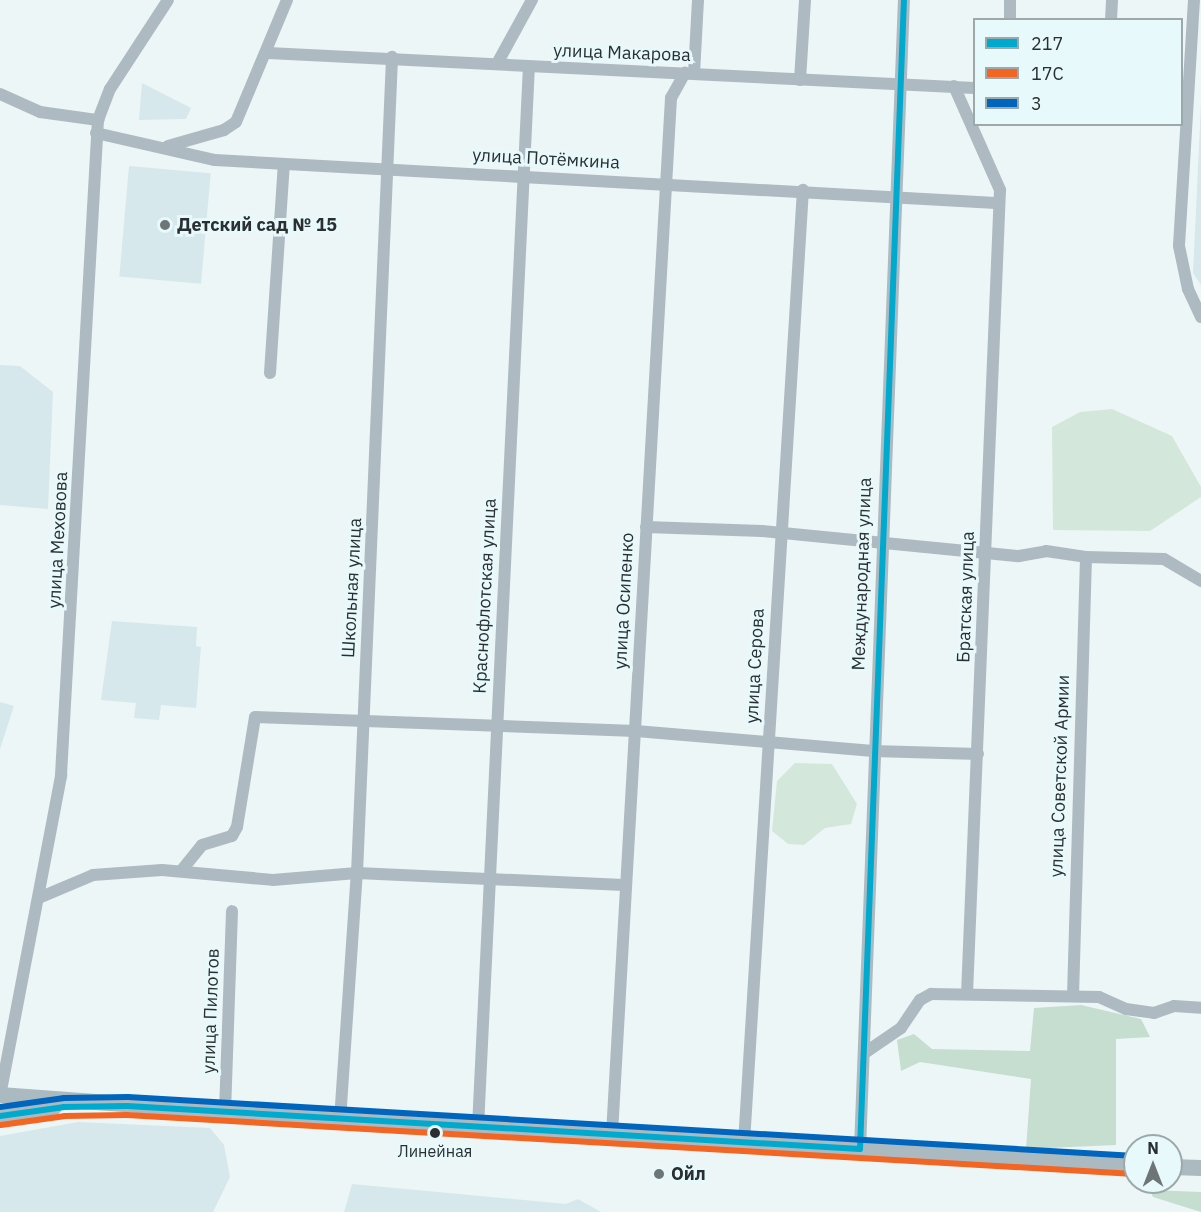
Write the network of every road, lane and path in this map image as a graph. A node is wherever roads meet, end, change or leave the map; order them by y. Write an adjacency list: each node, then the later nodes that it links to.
1 (168, 0): 22 (street, улица Меховова)
2 (287, 0): 12 (street)
3 (532, 0): 14 (street)
4 (698, 0): 16 (street, улица Осипенко)
5 (805, 0): 17 (street)
6 (904, 0): 18 (street, Международная улица)
7 (1011, 0): 10 (street)
8 (1112, 0): 11 (street)
9 (1194, 0): 32 (street)
10 (1010, 18)
11 (1111, 18)
12 (268, 53): 13 (street, улица Макарова); 24 (street)
13 (392, 57): 14 (street, улица Макарова); 26 (street, Школьная улица)
14 (498, 62): 15 (street, улица Макарова)
15 (530, 67): 16 (street, улица Макарова); 27 (street, Краснофлотская улица)
16 (689, 74): 17 (street, улица Макарова); 28 (street, улица Осипенко)
17 (800, 80): 18 (street, улица Макарова)
18 (899, 81): 19 (street, улица Макарова); 30 (street, Международная улица)
19 (954, 86): 20 (street, улица Макарова); 31 (street, Братская улица)
20 (973, 88)
21 (0, 94): 22 (street)
22 (98, 120): 23 (street, улица Меховова)
23 (96, 133): 24 (street, улица Потёмкина); 50 (street, улица Меховова)
24 (166, 147): 25 (street, улица Потёмкина)
25 (284, 164): 26 (street, улица Потёмкина); 33 (street)
26 (386, 169): 27 (street, улица Потёмкина); 40 (street, Школьная улица)
27 (526, 176): 28 (street, улица Потёмкина); 41 (street, Краснофлотская улица)
28 (666, 184): 29 (street, улица Потёмкина); 34 (street, улица Осипенко)
29 (803, 190): 30 (street, улица Потёмкина); 35 (street, улица Серова)
30 (893, 196): 31 (street, улица Потёмкина); 36 (street, Международная улица)
31 (996, 203): 37 (street, Братская улица)
32 (1201, 317)
33 (270, 373)
34 (646, 527): 35 (street); 42 (street, улица Осипенко)
35 (779, 534): 36 (street); 43 (street, улица Серова)
36 (881, 542): 37 (street); 44 (street, Международная улица)
37 (985, 553): 38 (street); 45 (street, Братская улица)
38 (1086, 557): 39 (street); 53 (street, улица Советской Армии)
39 (1201, 581)
40 (364, 721): 41 (street); 46 (street); 47 (street, Школьная улица)
41 (495, 727): 42 (street); 48 (street, Краснофлотская улица)
42 (636, 731): 43 (street); 49 (street, улица Осипенко)
43 (769, 741): 44 (street); 63 (street, улица Серова)
44 (873, 751): 45 (street); 55 (street, Международная улица)
45 (978, 754): 52 (street, Братская улица)
46 (181, 871): 47 (street); 50 (street)
47 (357, 873): 48 (street); 60 (street, Школьная улица)
48 (487, 877): 49 (street); 61 (street, Краснофлотская улица)
49 (624, 885): 62 (street, улица Осипенко)
50 (41, 897): 56 (street, улица Меховова)
51 (232, 911): 58 (street, улица Пилотов)
52 (968, 993): 53 (street); 55 (street)
53 (1073, 996): 54 (street)
54 (1201, 1008)
55 (866, 1052): 64 (street, Международная улица)
56 (0, 1096): 57 (main road)
57 (127, 1106): 58 (main road); 59 (main road)
58 (225, 1112): 60 (main road)
59 (0, 1116)
60 (340, 1120): 61 (main road)
61 (478, 1127): 62 (main road)
62 (612, 1134): 63 (main road)
63 (744, 1143): 64 (main road)
64 (860, 1149): 65 (main road)
65 (1123, 1164)
66 (1183, 1167): 67 (main road)
67 (1201, 1168)

